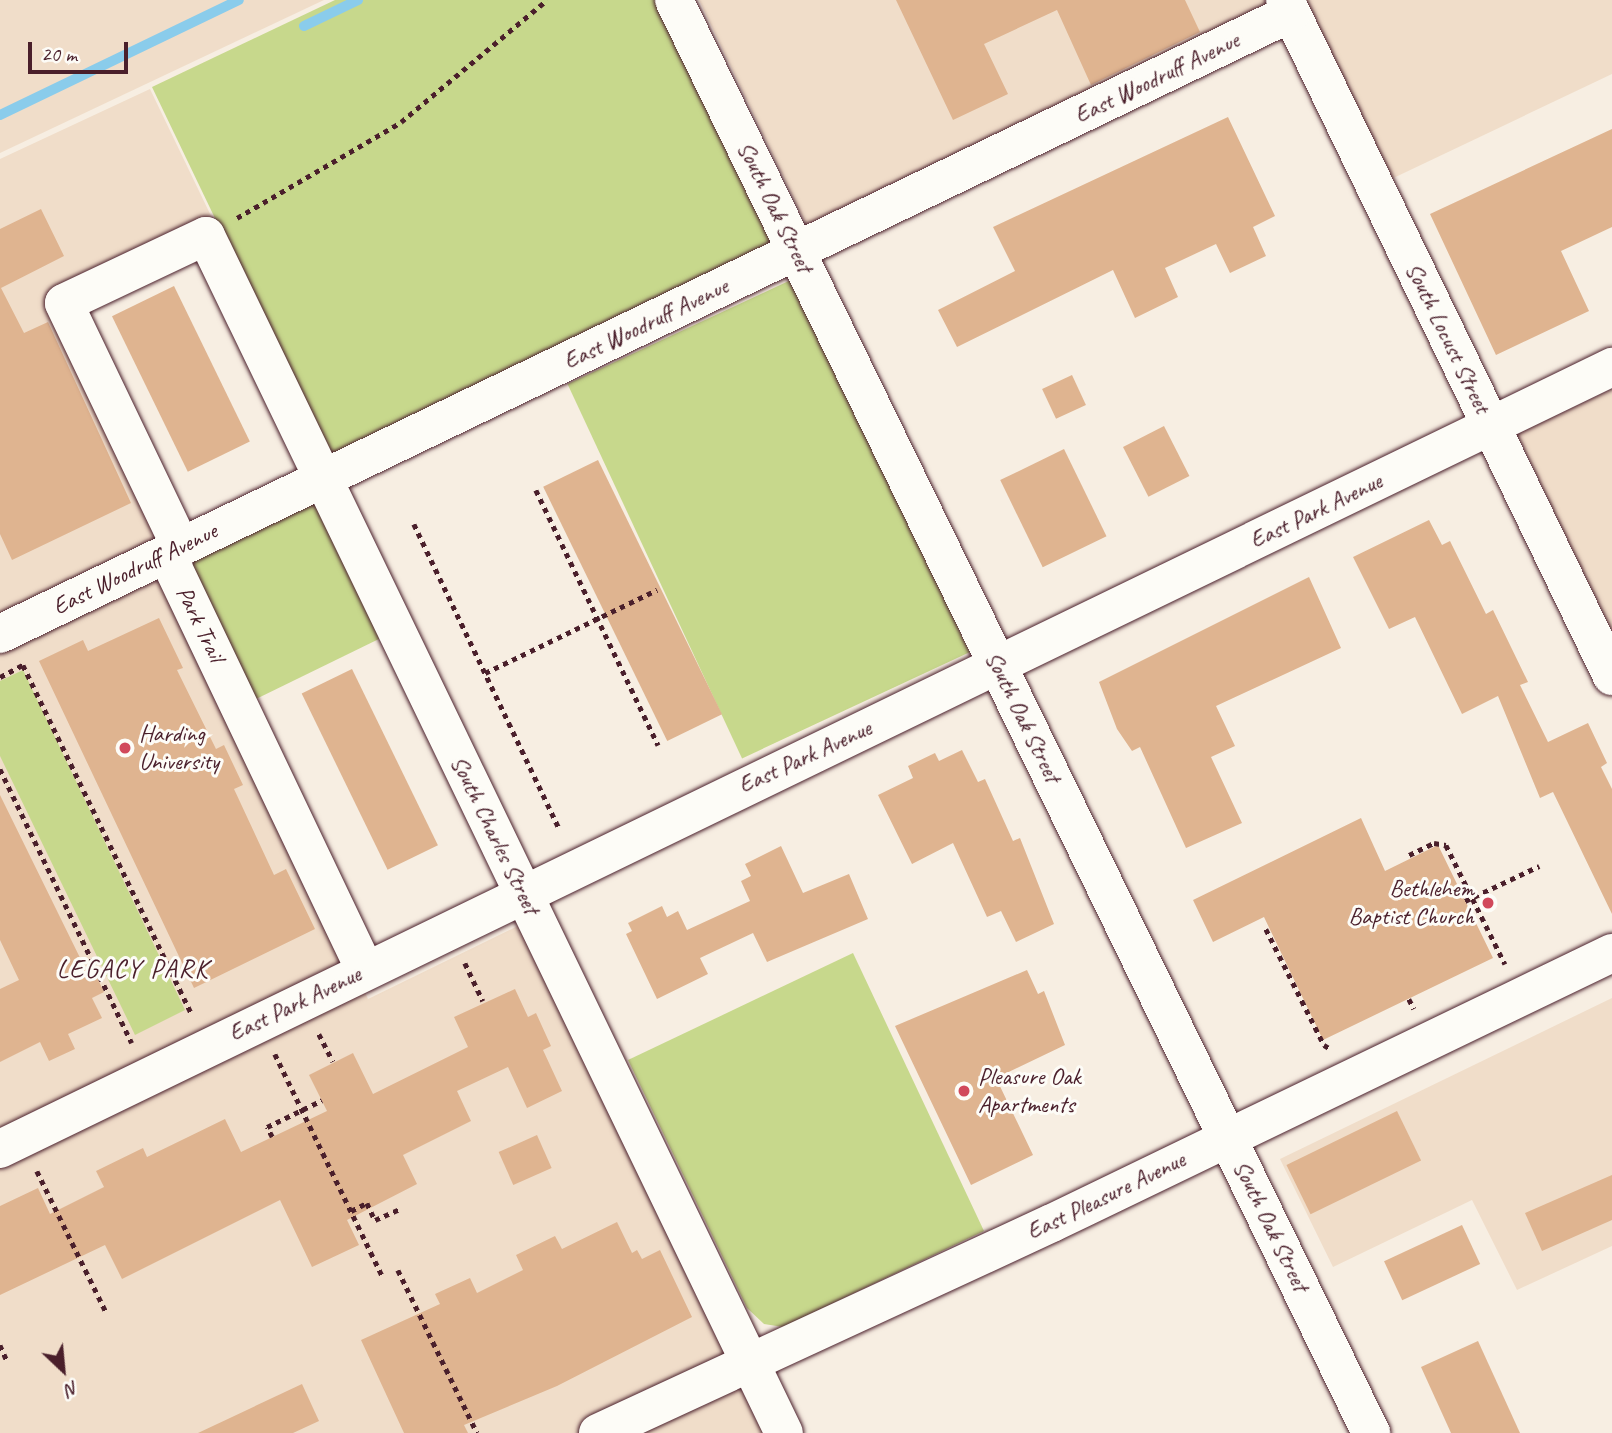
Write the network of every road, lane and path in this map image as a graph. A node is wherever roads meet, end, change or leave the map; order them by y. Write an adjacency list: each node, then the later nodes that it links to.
1 (547, 0): 4 (path)
2 (674, 0): 5 (street, South Oak Street)
3 (1288, 7): 5 (street, East Woodruff Avenue); 7 (street, South Locust Street)
4 (206, 236): 8 (street, South Charles Street); 11 (street, Park Trail)
5 (797, 251): 8 (street, East Woodruff Avenue); 15 (street, South Oak Street)
6 (1612, 367): 7 (street, East Park Avenue)
7 (1491, 426): 15 (street, East Park Avenue); 17 (street, South Locust Street)
8 (323, 479): 11 (street, East Woodruff Avenue); 24 (street, South Charles Street)
9 (536, 490): 13 (path)
10 (414, 524): 16 (path)
11 (174, 550): 14 (street, East Woodruff Avenue); 31 (street, Park Trail)
12 (657, 590): 13 (path)
13 (597, 619): 16 (path); 19 (path)
14 (0, 634)
15 (998, 665): 24 (street, East Park Avenue); 42 (street, South Oak Street)
16 (485, 673): 21 (path)
17 (1612, 676)
18 (0, 677): 33 (path)
19 (658, 745)
20 (0, 769): 35 (path)
21 (560, 830)
22 (1409, 855): 25 (path)
23 (1539, 866): 25 (path)
24 (522, 891): 31 (street, East Park Avenue); 52 (street, South Charles Street)
25 (1472, 898): 26 (path); 30 (path)
26 (1465, 901)
27 (1266, 929): 37 (path)
28 (1612, 953): 42 (street, East Pleasure Avenue)
29 (464, 962): 32 (path)
30 (1508, 969)
31 (365, 970): 43 (street, East Park Avenue)
32 (482, 1001)
33 (191, 1015)
34 (314, 1024): 38 (path)
35 (132, 1043)
36 (271, 1045): 40 (path)
37 (1336, 1052)
38 (333, 1062)
39 (322, 1100): 40 (path)
40 (302, 1110): 41 (path); 46 (path)
41 (272, 1137)
42 (1228, 1138): 52 (street, East Pleasure Avenue); 56 (street, South Oak Street)
43 (0, 1149)
44 (37, 1171): 49 (path)
45 (400, 1209): 46 (path)
46 (351, 1211): 48 (path)
47 (398, 1270): 53 (path)
48 (383, 1277)
49 (107, 1314)
50 (0, 1345): 51 (path)
51 (8, 1361)
52 (750, 1362): 54 (street, East Pleasure Avenue); 55 (street, South Charles Street)
53 (477, 1433)
54 (598, 1433)
55 (785, 1433)
56 (1371, 1433)

